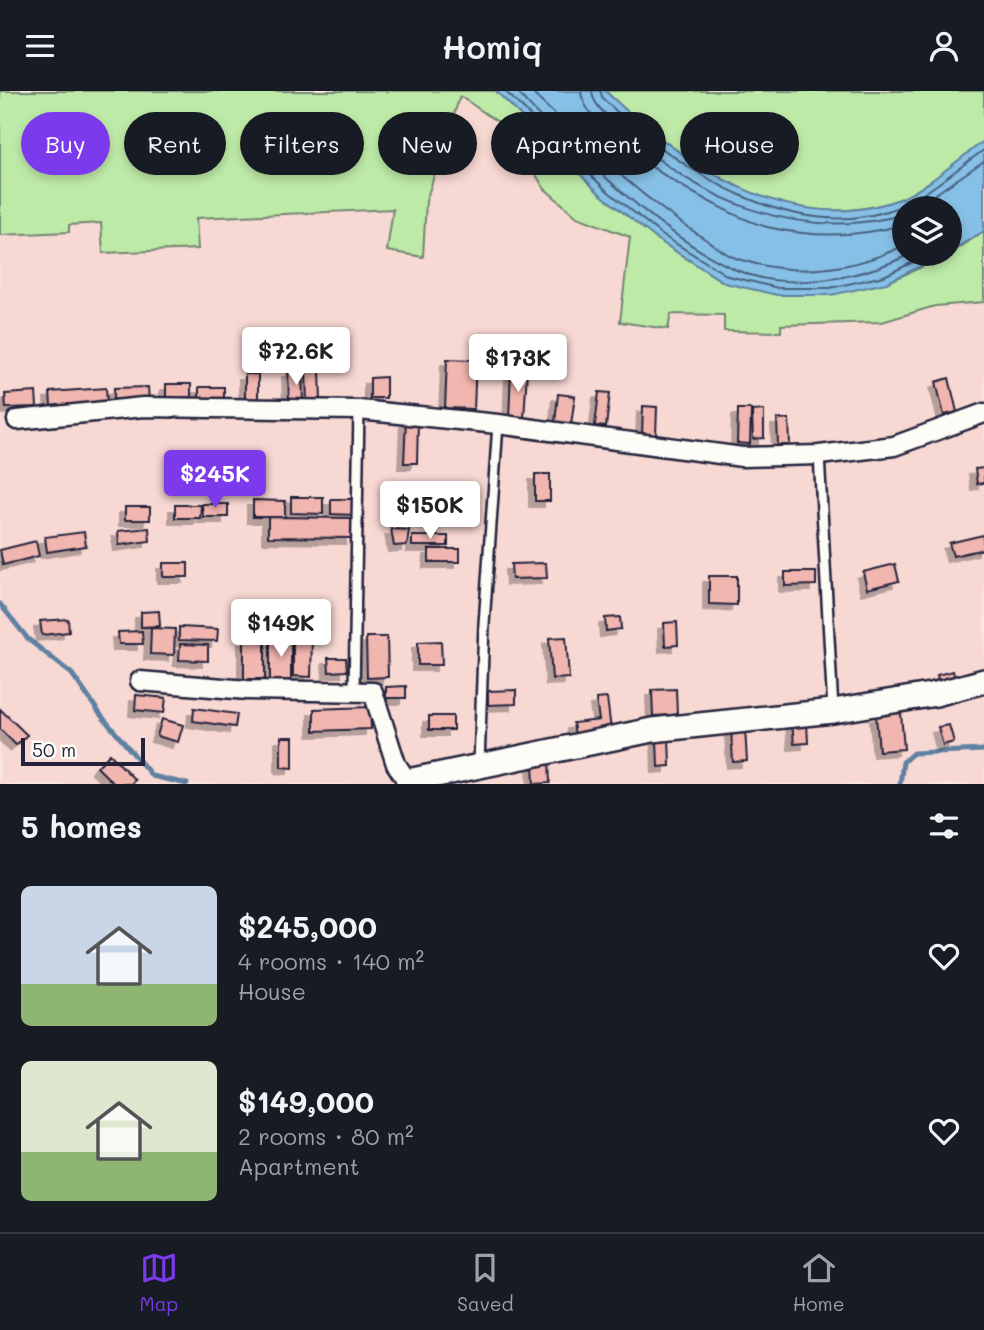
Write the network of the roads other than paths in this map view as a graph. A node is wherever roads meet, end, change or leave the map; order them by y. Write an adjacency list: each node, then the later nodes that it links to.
1 (359, 410): 3 (street); 4 (street); 8 (lane)
2 (984, 413): 5 (street)
3 (17, 420)
4 (498, 424): 5 (street); 10 (lane)
5 (819, 455): 9 (lane)
6 (140, 681): 8 (street)
7 (984, 681): 9 (street)
8 (354, 692): 11 (street)
9 (833, 711): 10 (street)
10 (479, 766): 11 (street)
11 (408, 782)

